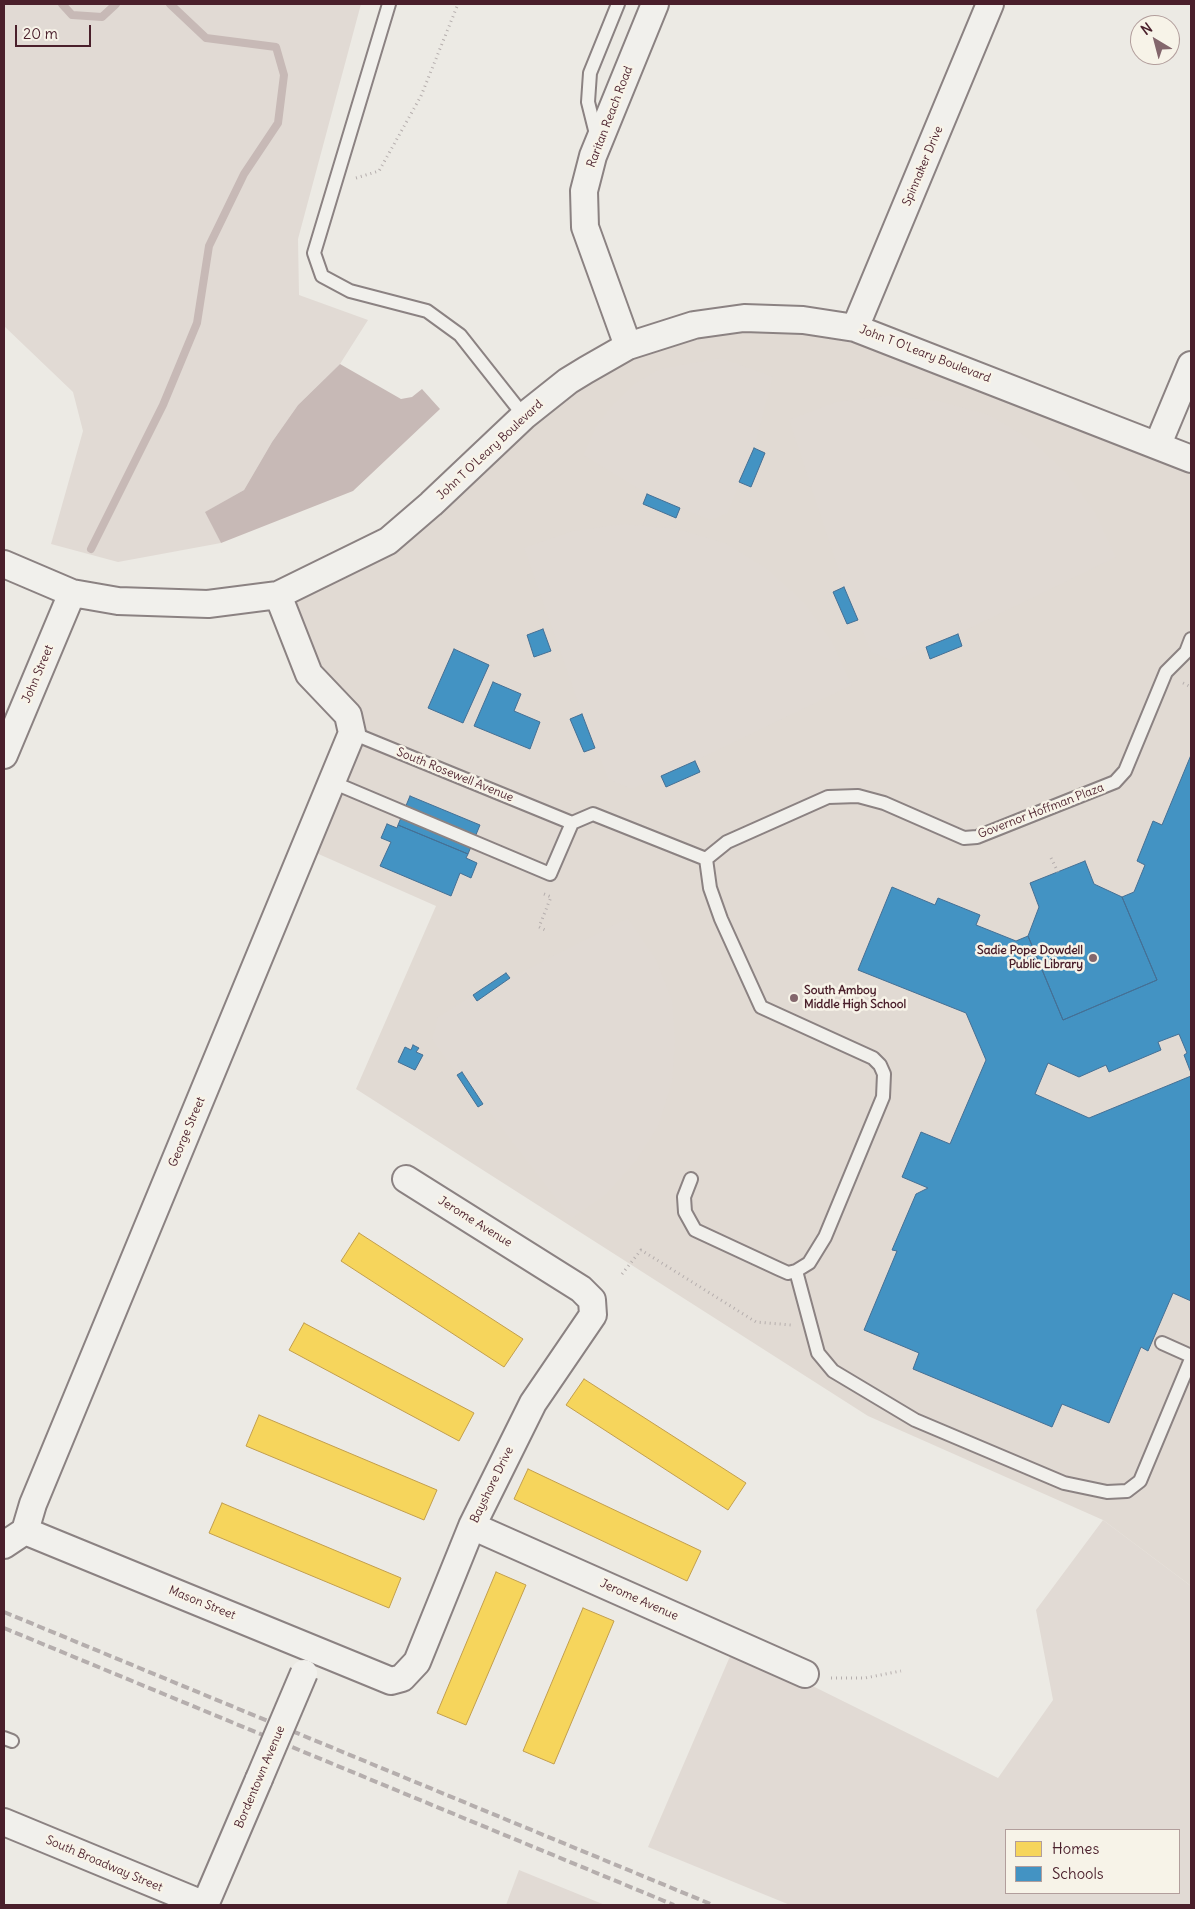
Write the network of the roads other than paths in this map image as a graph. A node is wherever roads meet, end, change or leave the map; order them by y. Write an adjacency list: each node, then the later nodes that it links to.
1 (389, 4): 9 (lane)
2 (618, 4): 5 (lane)
3 (655, 4): 5 (street, Raritan Reach Road)
4 (990, 4): 6 (street, Spinnaker Drive)
5 (598, 143): 7 (street, Raritan Reach Road)
6 (855, 328): 7 (street, John T O'Leary Boulevard); 10 (street, John T O'Leary Boulevard)
7 (628, 346): 9 (street, John T O'Leary Boulevard)
8 (1191, 365): 10 (street)
9 (524, 416): 14 (street, John T O'Leary Boulevard)
10 (1158, 444): 11 (street, John T O'Leary Boulevard)
11 (1191, 459)
12 (4, 564): 13 (street, John T O'Leary Boulevard)
13 (72, 593): 14 (street, John T O'Leary Boulevard); 17 (street, John Street)
14 (278, 595): 16 (street)
15 (1191, 639): 20 (lane, Governor Hoffman Plaza)
16 (352, 733): 18 (street, George Street); 19 (lane, South Rosewell Avenue)
17 (4, 755)
18 (332, 782): 19 (lane); 28 (street, George Street)
19 (572, 823): 20 (lane)
20 (706, 860): 23 (lane)
21 (406, 1179): 24 (street, Jerome Avenue)
22 (691, 1180): 23 (lane)
23 (796, 1271): 26 (lane)
24 (592, 1300): 27 (street, Bayshore Drive)
25 (1162, 1343): 26 (lane)
26 (1191, 1358)
27 (472, 1526): 30 (street, Jerome Avenue); 31 (street, Bayshore Drive)
28 (14, 1538): 29 (street, Mason Street)
29 (315, 1649): 31 (street, Mason Street); 33 (street, Bordentown Avenue, bridge)
30 (805, 1674)
31 (402, 1678)
32 (4, 1822): 33 (street, South Broadway Street)
33 (205, 1905)

